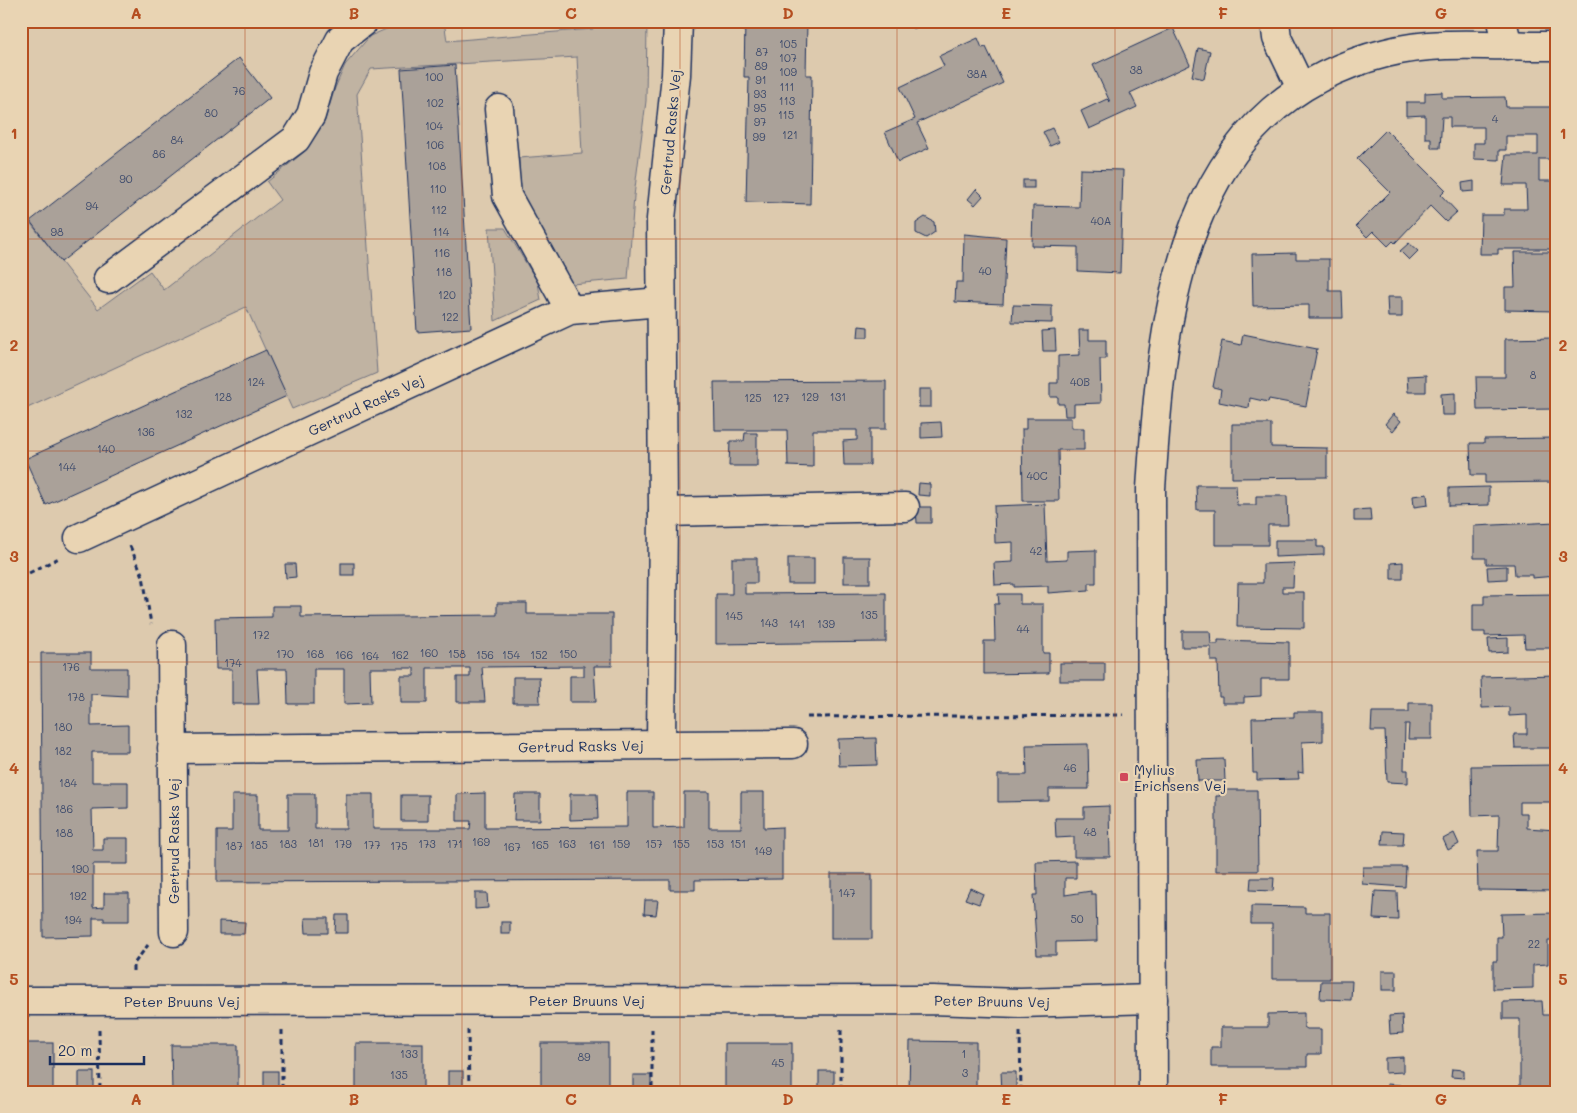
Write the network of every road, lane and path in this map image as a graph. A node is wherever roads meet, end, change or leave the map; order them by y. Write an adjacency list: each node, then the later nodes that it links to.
1 (364, 21): 8 (street)
2 (678, 21): 9 (street, Gertrud Rasks Vej)
3 (1275, 21): 6 (street)
4 (1505, 34): 5 (street); 6 (street)
5 (1556, 46)
6 (1301, 88): 17 (street)
7 (499, 109): 10 (street)
8 (108, 279)
9 (660, 302): 10 (street, Gertrud Rasks Vej); 12 (street, Gertrud Rasks Vej)
10 (570, 310): 13 (street, Gertrud Rasks Vej)
11 (905, 507): 12 (street)
12 (663, 512): 19 (street, Gertrud Rasks Vej)
13 (118, 521): 14 (street, Gertrud Rasks Vej); 16 (path)
14 (79, 538): 15 (path)
15 (21, 577)
16 (172, 645): 20 (street, Gertrud Rasks Vej)
17 (1152, 701): 18 (path); 22 (street)
18 (793, 744): 19 (street, Gertrud Rasks Vej)
19 (660, 745): 20 (street, Gertrud Rasks Vej)
20 (172, 749): 21 (street, Gertrud Rasks Vej)
21 (174, 932): 27 (path)
22 (1153, 999): 30 (street, Peter Bruuns Vej); 37 (street)
23 (468, 1000): 24 (street, Peter Bruuns Vej); 28 (street, Peter Bruuns Vej); 33 (path)
24 (651, 1000): 25 (street, Peter Bruuns Vej); 34 (path)
25 (841, 1000): 30 (street, Peter Bruuns Vej); 35 (path)
26 (99, 1001): 27 (street, Peter Bruuns Vej); 29 (street, Peter Bruuns Vej); 31 (path)
27 (131, 1001): 28 (street, Peter Bruuns Vej)
28 (281, 1001): 32 (path)
29 (21, 1002)
30 (1020, 1003): 36 (path)
31 (100, 1092)
32 (282, 1092)
33 (469, 1092)
34 (652, 1092)
35 (841, 1092)
36 (1021, 1092)
37 (1153, 1092)

